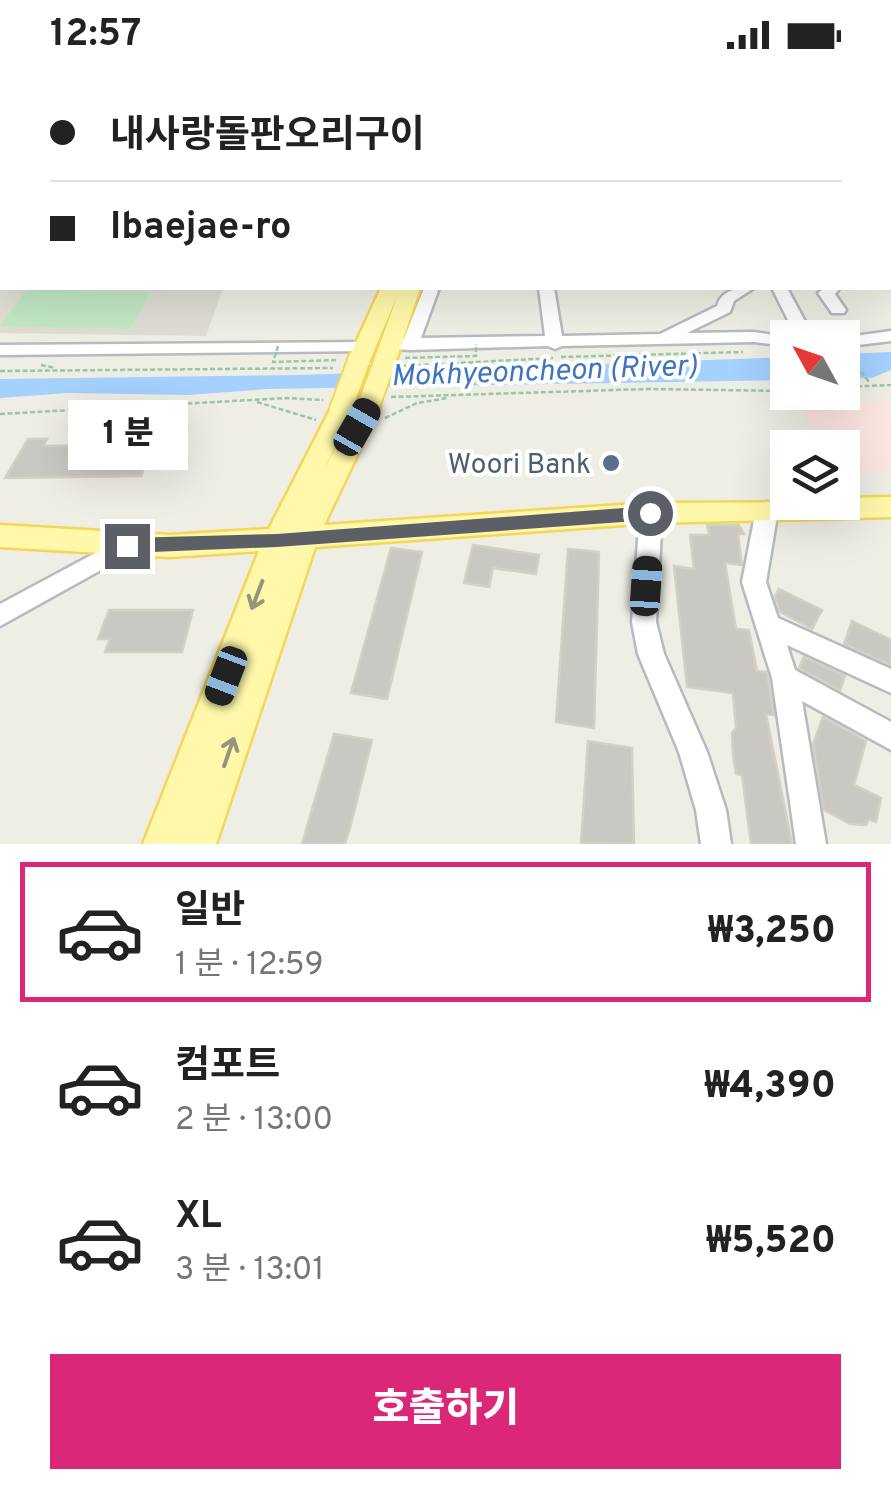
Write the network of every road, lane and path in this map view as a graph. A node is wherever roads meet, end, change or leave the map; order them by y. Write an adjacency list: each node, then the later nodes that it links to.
1 (390, 290): 17 (main road)
2 (410, 290): 16 (main road)
3 (430, 290): 16 (street)
4 (546, 290): 14 (street)
5 (781, 290): 9 (street)
6 (830, 290): 8 (street)
7 (721, 293): 12 (street)
8 (838, 310)
9 (797, 320)
10 (891, 336): 13 (street)
11 (770, 339): 12 (street)
12 (660, 340): 14 (street)
13 (860, 342)
14 (555, 344): 16 (street)
15 (0, 350): 17 (street)
16 (397, 352): 19 (path); 28 (main road, bridge)
17 (362, 354): 28 (main road, bridge)
18 (44, 359): 20 (path)
19 (423, 364)
20 (72, 369)
21 (860, 369): 22 (path)
22 (872, 385): 23 (path); 24 (path)
23 (891, 385)
24 (860, 386)
25 (770, 390): 26 (path)
26 (457, 396): 28 (path); 28 (path)
27 (251, 401): 28 (path); 28 (path); 29 (path)
28 (355, 409): 34 (main road)
29 (0, 414)
30 (891, 507): 31 (main road)
31 (767, 510): 32 (main road); 37 (street)
32 (650, 513): 34 (main road); 43 (street)
33 (0, 536): 35 (main road)
34 (290, 539): 35 (main road); 41 (main road, one-way to 41); 42 (main road, one-way to 34)
35 (127, 546): 36 (street)
36 (0, 616)
37 (766, 624): 38 (street); 39 (street)
38 (784, 678): 40 (street); 44 (street)
39 (891, 681)
40 (891, 737)
41 (162, 844)
42 (196, 844)
43 (716, 844)
44 (811, 844)

